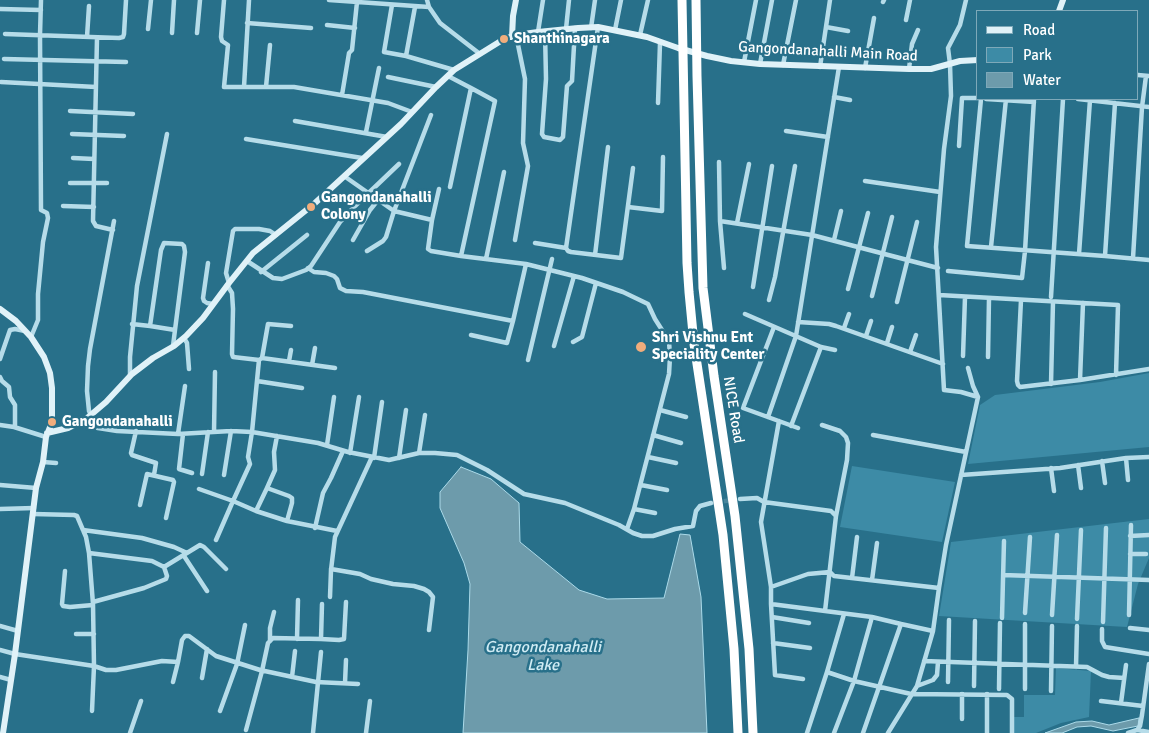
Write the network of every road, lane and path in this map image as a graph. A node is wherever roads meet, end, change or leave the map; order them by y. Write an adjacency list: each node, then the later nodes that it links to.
1 (41, 0): 30 (street)
2 (126, 0): 53 (street)
3 (151, 0): 40 (street)
4 (174, 0): 46 (street)
5 (200, 0): 47 (street)
6 (224, 0): 79 (street)
7 (249, 0): 33 (street)
8 (329, 0): 24 (street)
9 (427, 0): 28 (street)
10 (516, 0): 51 (street)
11 (544, 0): 45 (street)
12 (569, 0): 41 (street)
13 (595, 0): 35 (street)
14 (621, 0): 42 (street)
15 (648, 0): 50 (street)
16 (682, 0): 449 (highway, NICE Road)
17 (696, 0): 450 (highway, NICE Road)
18 (756, 0): 63 (street)
19 (772, 0): 64 (street)
20 (796, 0): 66 (street)
21 (830, 0): 36 (street)
22 (910, 0): 32 (street)
23 (966, 0): 65 (street)
24 (357, 2): 25 (street); 38 (street)
25 (392, 5): 27 (street); 57 (street)
26 (89, 6): 52 (street)
27 (415, 6): 28 (street); 57 (street)
28 (429, 7): 56 (street)
29 (0, 9): 30 (street)
30 (41, 10): 49 (street)
31 (874, 18): 70 (street)
32 (906, 20)
33 (247, 23): 37 (street); 79 (street)
34 (327, 25): 38 (street)
35 (594, 27): 39 (street, Gangondanahalli Main Road); 42 (street, Gangondanahalli Main Road); 158 (street)
36 (826, 27): 44 (street); 67 (street)
37 (311, 28)
38 (354, 28): 83 (street)
39 (575, 28): 41 (street, Gangondanahalli Main Road); 45 (street)
40 (148, 29)
41 (566, 29): 45 (street, Gangondanahalli Main Road)
42 (615, 30): 50 (street, Gangondanahalli Main Road)
43 (918, 30): 71 (street)
44 (848, 31)
45 (542, 32): 51 (street, Gangondanahalli Main Road)
46 (172, 33)
47 (197, 33)
48 (5, 34): 49 (street)
49 (40, 35): 52 (street); 59 (street)
50 (640, 35): 54 (street, Gangondanahalli Main Road)
51 (514, 36): 56 (street, Gangondanahalli Main Road); 154 (street)
52 (87, 37): 53 (street)
53 (96, 38): 61 (street)
54 (660, 43): 63 (street, Gangondanahalli Main Road); 93 (street)
55 (270, 45): 80 (street)
56 (480, 54): 72 (street, Gangondanahalli Main Road)
57 (406, 56): 72 (street)
58 (4, 59): 59 (street)
59 (40, 60): 61 (street); 77 (street)
60 (976, 60): 65 (street, Gangondanahalli Main Road)
61 (96, 62): 62 (street); 78 (street)
62 (126, 62)
63 (744, 62): 64 (street, Gangondanahalli Main Road)
64 (760, 64): 66 (street, Gangondanahalli Main Road)
65 (950, 64): 71 (street, Gangondanahalli Main Road); 132 (street)
66 (783, 66): 67 (street, Gangondanahalli Main Road)
67 (820, 67): 69 (street, Gangondanahalli Main Road)
68 (379, 68): 92 (street)
69 (839, 68): 70 (street, Gangondanahalli Main Road); 84 (street)
70 (865, 68): 71 (street, Gangondanahalli Main Road)
71 (909, 69)
72 (454, 70): 73 (street, Gangondanahalli Main Road)
73 (448, 76): 81 (street, Gangondanahalli Main Road); 82 (street)
74 (1148, 76): 95 (street)
75 (388, 77): 81 (street)
76 (1, 82): 77 (street)
77 (41, 85): 78 (street); 210 (street)
78 (96, 86): 98 (street)
79 (244, 87): 80 (street)
80 (266, 87): 83 (street)
81 (436, 87): 99 (street, Gangondanahalli Main Road)
82 (471, 88): 130 (street); 166 (street)
83 (342, 95): 92 (street)
84 (834, 98): 86 (street); 110 (street)
85 (976, 98): 112 (street)
86 (850, 100)
87 (979, 100): 159 (street)
88 (1006, 100): 89 (street); 159 (street)
89 (1034, 100): 160 (street)
90 (1063, 100): 162 (street)
91 (1090, 100): 94 (street); 164 (street)
92 (372, 101): 99 (street); 104 (street)
93 (658, 103)
94 (1115, 103): 95 (street); 167 (street)
95 (1142, 106): 96 (street); 168 (street)
96 (1149, 108)
97 (70, 110): 98 (street)
98 (95, 112): 100 (street); 106 (street)
99 (412, 112): 109 (street, Gangondanahalli Main Road)
100 (133, 114)
101 (432, 115): 138 (street)
102 (295, 121): 104 (street)
103 (786, 131): 110 (street)
104 (366, 132): 109 (street)
105 (72, 134): 106 (street)
106 (95, 134): 108 (street); 117 (street)
107 (167, 134): 203 (street)
108 (124, 136)
109 (387, 136): 116 (street, Gangondanahalli Main Road)
110 (828, 138): 152 (street)
111 (246, 139): 116 (street)
112 (959, 146)
113 (608, 147): 165 (street)
114 (663, 157): 137 (street)
115 (73, 158): 117 (street)
116 (362, 158): 125 (street, Gangondanahalli Main Road)
117 (94, 159): 129 (street)
118 (719, 162): 144 (street)
119 (399, 164): 133 (street)
120 (748, 164): 146 (street)
121 (772, 166): 147 (street)
122 (795, 166): 149 (street)
123 (633, 168): 137 (street)
124 (504, 172): 169 (street)
125 (344, 176): 133 (street); 150 (street, Gangondanahalli Main Road)
126 (865, 181): 132 (street)
127 (70, 183): 129 (street)
128 (108, 183): 129 (street)
129 (94, 184): 136 (street)
130 (450, 187)
131 (439, 189): 142 (street)
132 (940, 192): 178 (street)
133 (368, 193): 134 (street); 176 (street)
134 (378, 200): 138 (street); 153 (street)
135 (63, 206): 136 (street)
136 (94, 207): 148 (street)
137 (628, 207): 165 (street)
138 (394, 211): 142 (street); 161 (street)
139 (841, 211): 155 (street)
140 (868, 213): 157 (street)
141 (892, 217): 163 (street)
142 (432, 220): 166 (street)
143 (114, 221): 148 (street)
144 (720, 221): 146 (street); 177 (street)
145 (917, 222): 171 (street)
146 (737, 223): 147 (street)
147 (762, 226): 149 (street); 185 (street)
148 (113, 230): 252 (street)
149 (784, 230): 152 (street); 192 (street)
150 (276, 235): 173 (street, Gangondanahalli Main Road); 184 (street)
151 (307, 235): 180 (street)
152 (812, 235): 155 (street); 202 (street)
153 (353, 240)
154 (515, 240)
155 (834, 240): 157 (street)
156 (535, 243): 158 (street)
157 (859, 247): 163 (street); 186 (street)
158 (566, 248): 165 (street)
159 (991, 248): 160 (street)
160 (1025, 251): 162 (street); 181 (street)
161 (367, 252)
162 (1054, 252): 164 (street); 191 (street)
163 (884, 253): 171 (street); 188 (street)
164 (1079, 254): 167 (street)
165 (594, 255)
166 (461, 256): 169 (street)
167 (1105, 256): 168 (street)
168 (1133, 258): 172 (street)
169 (486, 259): 175 (street)
170 (552, 259): 179 (street)
171 (908, 260): 178 (street); 194 (street)
172 (1149, 260)
173 (247, 261): 180 (street); 184 (street, Gangondanahalli Main Road)
174 (208, 263): 196 (street)
175 (526, 264): 179 (street); 200 (street)
176 (308, 268): 180 (street); 200 (street)
177 (724, 268)
178 (938, 268): 187 (street)
179 (549, 270): 182 (street); 229 (street)
180 (261, 272)
181 (948, 272)
182 (574, 276): 183 (street); 219 (street)
183 (596, 283): 216 (street); 251 (street)
184 (228, 284): 196 (street, Gangondanahalli Main Road); 228 (street)
185 (753, 287)
186 (848, 289)
187 (939, 295): 189 (street); 231 (street)
188 (872, 296)
189 (965, 297): 190 (street); 225 (street)
190 (990, 298): 193 (street); 226 (street)
191 (1052, 299): 193 (street); 195 (street); 243 (street)
192 (769, 300)
193 (1021, 300): 243 (street)
194 (897, 302)
195 (1083, 303): 238 (street); 241 (street)
196 (213, 304): 215 (street, Gangondanahalli Main Road)
197 (0, 309): 210 (street)
198 (745, 314): 206 (street)
199 (849, 314): 208 (street)
200 (513, 321): 211 (street)
201 (871, 321): 214 (street)
202 (798, 322): 208 (street); 213 (street)
203 (132, 324): 204 (street); 239 (street)
204 (150, 326): 209 (street); 209 (street)
205 (291, 326): 228 (street)
206 (774, 327): 213 (street); 255 (street)
207 (892, 327): 217 (street)
208 (844, 328): 214 (street)
209 (175, 330): 218 (street)
210 (29, 334): 227 (street); 268 (street)
211 (471, 335)
212 (916, 335): 224 (street)
213 (796, 336): 220 (street); 255 (street)
214 (866, 336): 217 (street)
215 (184, 338): 218 (street, Gangondanahalli Main Road); 235 (street)
216 (573, 342)
217 (886, 344): 224 (street)
218 (173, 346): 239 (street, Gangondanahalli Main Road)
219 (554, 346)
220 (820, 346): 223 (street); 260 (street)
221 (315, 348): 232 (street)
222 (291, 350): 230 (street)
223 (835, 350)
224 (910, 352): 231 (street)
225 (963, 356)
226 (988, 358)
227 (0, 359)
228 (260, 359): 230 (street); 242 (street)
229 (528, 360)
230 (289, 361): 232 (street)
231 (942, 364): 248 (street)
232 (312, 365): 233 (street)
233 (335, 368)
234 (968, 368): 248 (street)
235 (189, 369)
236 (1149, 369): 238 (street)
237 (215, 372): 265 (street)
238 (1116, 375): 241 (street)
239 (130, 376): 252 (street, Gangondanahalli Main Road)
240 (0, 378): 261 (street)
241 (1080, 380): 243 (street)
242 (257, 381): 245 (street); 266 (street)
243 (1050, 384)
244 (185, 386): 267 (street)
245 (302, 388)
246 (334, 397): 273 (street)
247 (358, 397): 276 (street)
248 (978, 397): 275 (street)
249 (382, 402): 279 (street)
250 (406, 410): 280 (street)
251 (660, 410): 254 (street); 269 (street)
252 (91, 415): 257 (street, Gangondanahalli Main Road)
253 (424, 415): 277 (street)
254 (686, 417)
255 (768, 417): 256 (street)
256 (779, 421): 260 (street); 306 (street)
257 (78, 423): 263 (street); 268 (street, Gangondanahalli Main Road)
258 (822, 424): 314 (street)
259 (0, 425): 261 (street)
260 (791, 426): 262 (street)
261 (15, 427): 268 (street)
262 (798, 428)
263 (136, 431): 267 (street); 292 (street)
264 (231, 431): 265 (street); 266 (street); 293 (street)
265 (211, 432): 267 (street); 290 (street)
266 (252, 432): 271 (street); 305 (street)
267 (180, 434): 289 (street)
268 (47, 435): 284 (street)
269 (653, 435): 272 (street); 281 (street)
270 (873, 435): 275 (street)
271 (277, 436): 273 (street); 299 (street)
272 (681, 442)
273 (327, 445): 274 (street)
274 (343, 451): 276 (street); 318 (street)
275 (966, 452): 291 (street)
276 (350, 453): 279 (street)
277 (419, 453): 280 (street); 319 (street)
278 (1149, 457): 282 (street)
279 (373, 458): 280 (street); 323 (street)
280 (399, 458)
281 (648, 458): 286 (street); 297 (street)
282 (1126, 458): 283 (street); 294 (street)
283 (1102, 460): 287 (street); 295 (street)
284 (42, 462): 285 (street); 298 (street)
285 (56, 463)
286 (676, 463)
287 (1078, 465): 288 (street); 300 (street)
288 (1051, 468): 291 (street); 303 (street)
289 (192, 473)
290 (202, 474)
291 (961, 474): 351 (street)
292 (154, 475): 308 (street); 315 (street)
293 (224, 475)
294 (1128, 480)
295 (1105, 483)
296 (0, 485): 298 (street)
297 (641, 485): 302 (street); 310 (street)
298 (36, 488): 311 (street)
299 (267, 488): 312 (street); 316 (street)
300 (1081, 488)
301 (199, 489): 305 (street)
302 (667, 490)
303 (1054, 491)
304 (740, 498): 306 (street)
305 (233, 501): 312 (street); 329 (street)
306 (764, 502): 314 (street); 350 (street)
307 (711, 503): 319 (street)
308 (140, 505)
309 (0, 509): 311 (street)
310 (634, 509): 313 (street); 319 (street)
311 (33, 511): 321 (street); 382 (street)
312 (256, 511): 316 (street)
313 (655, 513)
314 (836, 516): 340 (street)
315 (166, 518)
316 (287, 521): 318 (street)
317 (1131, 525): 326 (street)
318 (315, 528): 323 (street)
319 (627, 528)
320 (1106, 528): 346 (street)
321 (83, 530): 332 (street); 333 (street)
322 (1081, 530): 345 (street)
323 (337, 531): 338 (street)
324 (1056, 535): 343 (street)
325 (1149, 535): 326 (street)
326 (1130, 536): 334 (street)
327 (857, 537): 344 (street)
328 (1030, 537): 342 (street)
329 (216, 540)
330 (1004, 541): 341 (street)
331 (877, 543): 348 (street)
332 (89, 553): 336 (street); 356 (street)
333 (186, 554): 336 (street); 337 (street); 352 (street)
334 (1130, 554): 335 (street); 347 (street)
335 (1146, 554)
336 (164, 567): 356 (street)
337 (226, 569)
338 (331, 569): 353 (street); 380 (street)
339 (65, 571): 356 (street)
340 (830, 572): 344 (street); 350 (street); 359 (street)
341 (1003, 575): 342 (street); 404 (street)
342 (1028, 576): 343 (street); 361 (street)
343 (1054, 577): 345 (street); 364 (street)
344 (852, 578): 348 (street)
345 (1079, 578): 346 (street); 367 (street)
346 (1104, 579): 347 (street); 370 (street)
347 (1130, 579): 349 (street); 363 (street)
348 (872, 580): 351 (street)
349 (1149, 580)
350 (771, 587): 358 (street)
351 (939, 588): 383 (street)
352 (207, 591)
353 (330, 596)
354 (298, 600): 386 (street)
355 (346, 602): 387 (street)
356 (93, 603): 385 (street)
357 (322, 604): 387 (street)
358 (772, 604): 359 (street); 365 (street)
359 (825, 611): 362 (street)
360 (274, 612): 388 (street)
361 (1025, 613)
362 (844, 614): 366 (street); 412 (street)
363 (1128, 615)
364 (1052, 616)
365 (772, 617): 371 (street); 389 (street)
366 (872, 618): 372 (street); 419 (street)
367 (1077, 619)
368 (949, 620): 401 (street)
369 (975, 621): 402 (street)
370 (1103, 622)
371 (809, 623)
372 (901, 624): 383 (street); 427 (street)
373 (1025, 624): 406 (street)
374 (245, 625): 403 (street)
375 (0, 626): 382 (street)
376 (1052, 626): 409 (street)
377 (1078, 626): 410 (street)
378 (1130, 628): 381 (street)
379 (1102, 629): 396 (street)
380 (430, 630)
381 (1149, 630)
382 (18, 631): 395 (street)
383 (933, 632): 398 (street)
384 (76, 634): 385 (street)
385 (94, 634): 408 (street)
386 (297, 639): 387 (street); 388 (street)
387 (321, 639)
388 (270, 641): 411 (street)
389 (773, 643): 390 (street); 417 (street)
390 (810, 648)
391 (208, 649): 399 (street); 403 (street); 415 (street)
392 (0, 650): 395 (street)
393 (295, 651): 414 (street)
394 (322, 652): 421 (street)
395 (15, 654): 408 (street); 418 (street)
396 (1149, 654)
397 (346, 660): 423 (street)
398 (924, 661): 400 (street); 425 (street)
399 (178, 662): 408 (street); 420 (street)
400 (938, 662): 401 (street); 425 (street)
401 (948, 662): 402 (street); 422 (street)
402 (974, 663): 404 (street); 426 (street)
403 (238, 664): 411 (street); 440 (street)
404 (999, 664): 406 (street); 428 (street)
405 (1149, 664): 438 (street)
406 (1025, 665): 409 (street); 429 (street)
407 (1126, 665): 416 (street)
408 (94, 666): 439 (street)
409 (1051, 666): 410 (street); 430 (street)
410 (1076, 666): 416 (street)
411 (262, 671): 414 (street); 443 (street)
412 (827, 672): 419 (street); 451 (street)
413 (0, 677): 418 (street)
414 (292, 677): 421 (street)
415 (202, 678)
416 (1124, 678): 437 (street)
417 (803, 679)
418 (11, 680): 445 (street)
419 (854, 681): 427 (street); 452 (street)
420 (173, 682)
421 (319, 682): 423 (street); 447 (street)
422 (948, 682)
423 (345, 684): 424 (street)
424 (358, 684)
425 (917, 686): 431 (street)
426 (974, 686)
427 (880, 687): 431 (street); 453 (street)
428 (999, 689)
429 (1025, 689)
430 (1051, 691)
431 (911, 694): 432 (street); 454 (street)
432 (962, 694): 433 (street); 441 (street)
433 (987, 694): 455 (street); 456 (street)
434 (141, 701): 446 (street)
435 (370, 701): 448 (street)
436 (1101, 701): 437 (street)
437 (1121, 703): 438 (street)
438 (1143, 706): 442 (street)
439 (92, 711)
440 (220, 711)
441 (962, 719)
442 (1138, 728): 444 (street); 457 (street)
443 (246, 730)
444 (1149, 732)
445 (3, 733)
446 (130, 733)
447 (313, 733)
448 (366, 733)
449 (738, 733)
450 (753, 733)
451 (807, 733)
452 (834, 733)
453 (863, 733)
454 (888, 733)
455 (987, 733)
456 (1012, 733)
457 (1128, 733)

